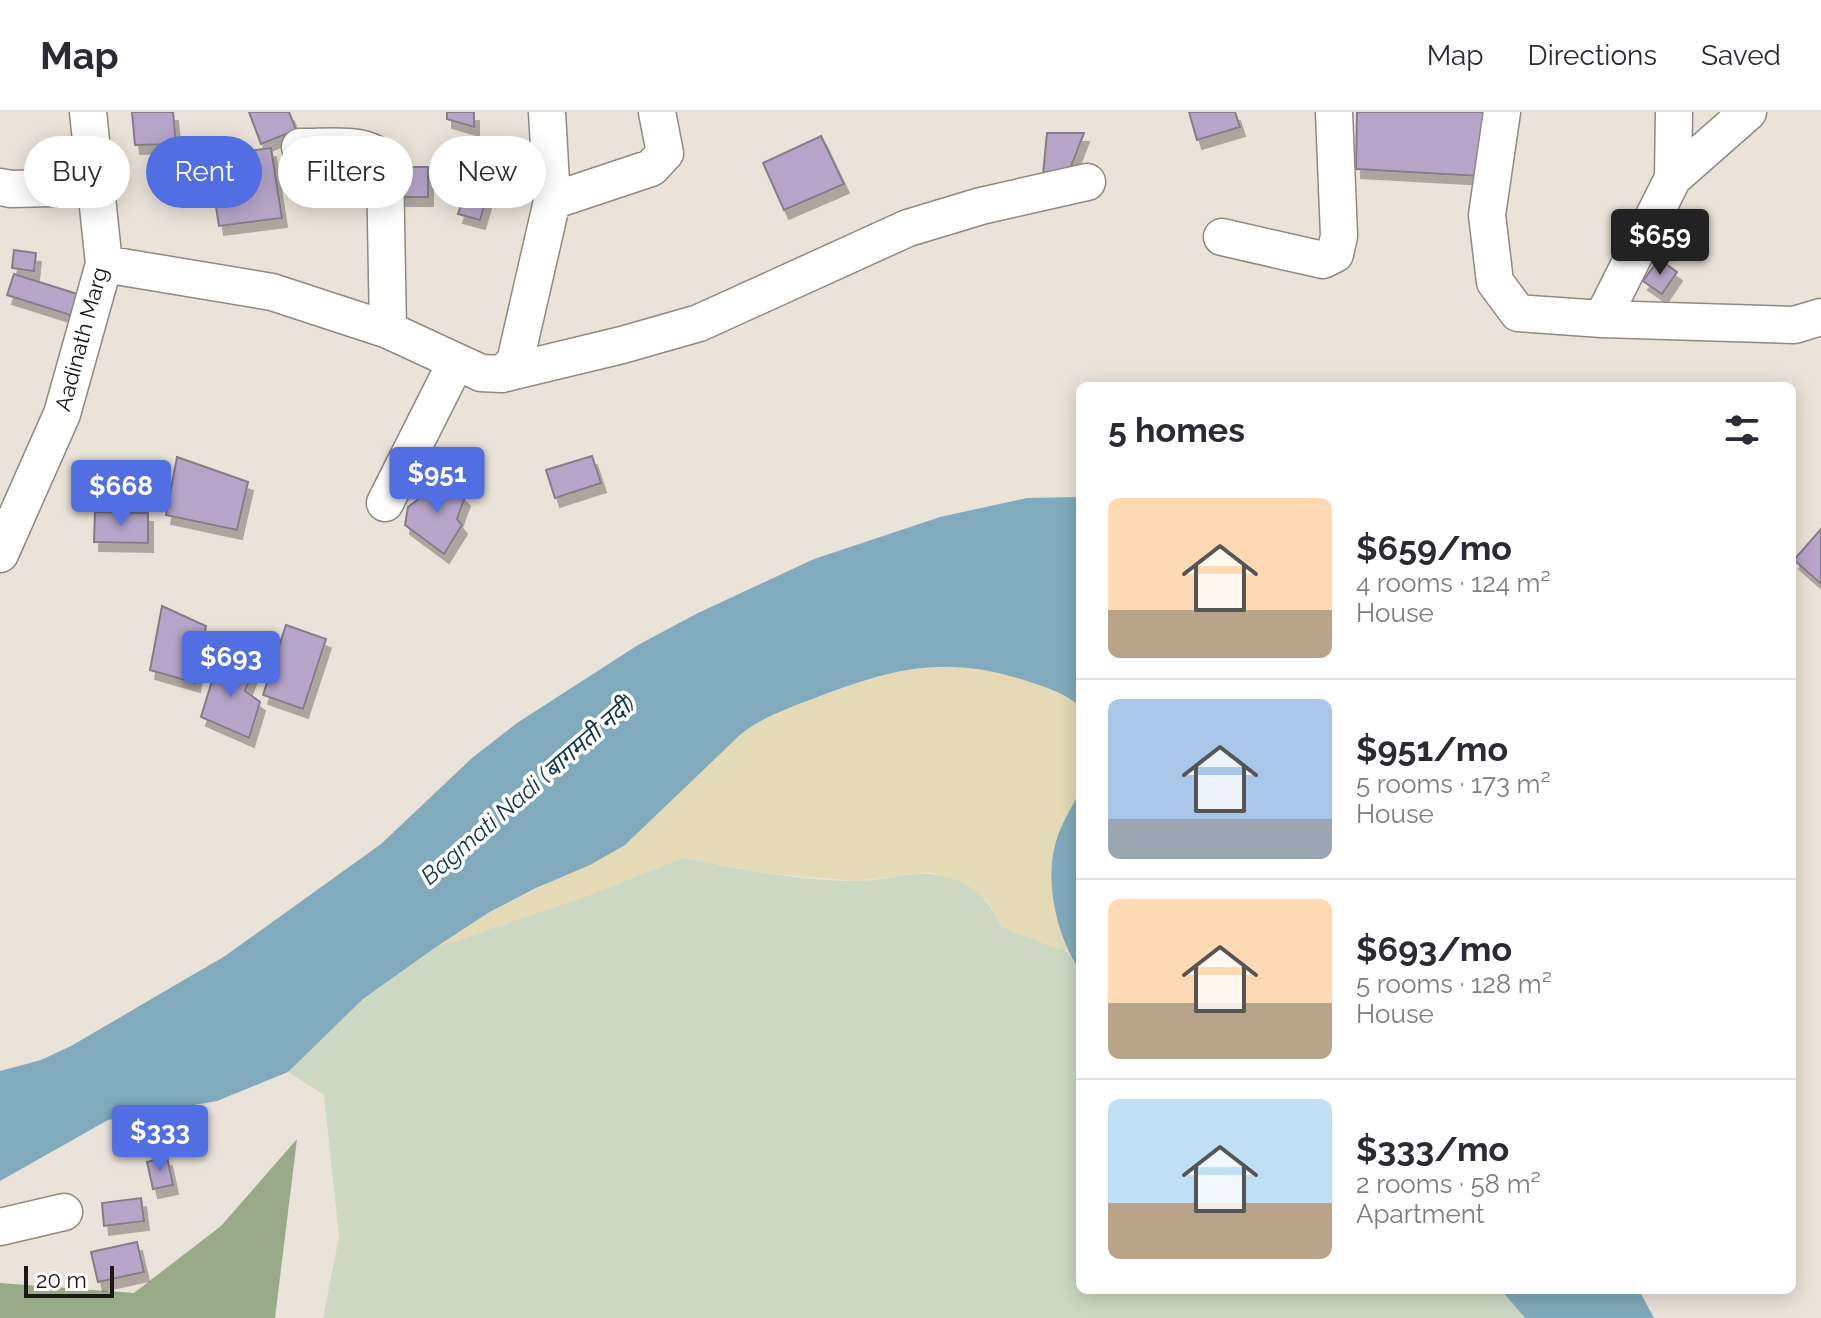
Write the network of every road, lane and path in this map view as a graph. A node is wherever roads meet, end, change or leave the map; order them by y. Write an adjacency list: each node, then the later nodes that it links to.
1 (88, 112): 8 (street, Aadinath Marg)
2 (547, 112): 13 (street)
3 (657, 112): 13 (street)
4 (1334, 112): 16 (street)
5 (1502, 112): 19 (street)
6 (1674, 112): 9 (street)
7 (1748, 112): 9 (street)
8 (91, 136)
9 (1673, 178): 19 (street)
10 (1087, 182): 22 (street)
11 (0, 187): 12 (street)
12 (24, 189)
13 (552, 201): 22 (street)
14 (98, 208): 17 (street, Aadinath Marg)
15 (386, 208): 20 (street)
16 (1222, 237)
17 (104, 264): 20 (street); 24 (street, Aadinath Marg)
18 (1821, 317): 19 (street)
19 (1602, 319)
20 (388, 330): 21 (street)
21 (456, 362): 22 (street); 23 (street)
22 (502, 374)
23 (385, 503)
24 (0, 554)
25 (64, 1212): 26 (street)
26 (0, 1227)

